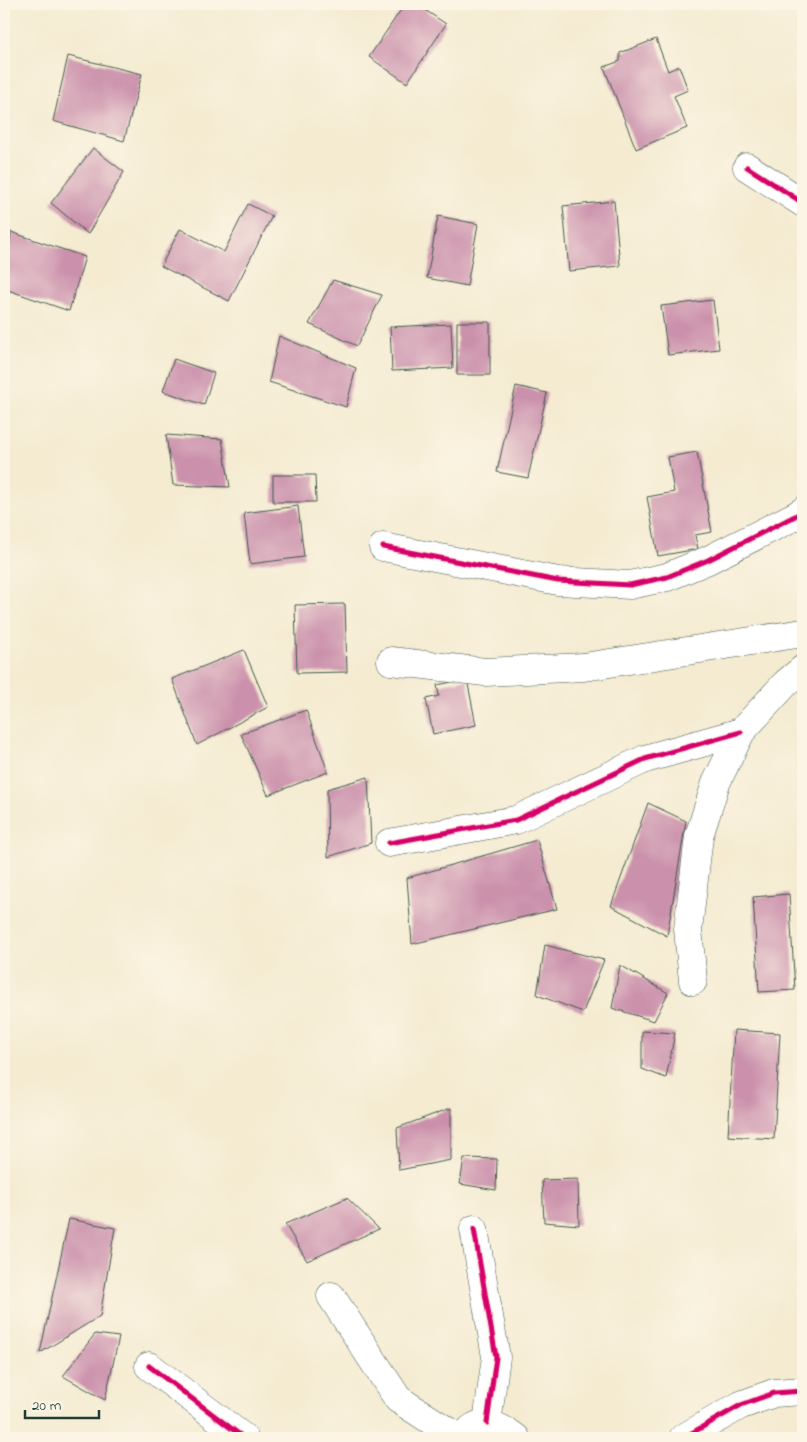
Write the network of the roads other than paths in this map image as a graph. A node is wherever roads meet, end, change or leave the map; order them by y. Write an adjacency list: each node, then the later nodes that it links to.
1 (747, 166): 2 (street)
2 (803, 203)
3 (803, 511): 4 (street)
4 (383, 548)
5 (803, 634): 6 (street)
6 (391, 661)
7 (803, 669): 8 (street)
8 (741, 732): 9 (street); 10 (street)
9 (389, 843)
10 (693, 981)
11 (474, 1229): 15 (street)
12 (331, 1296): 17 (street)
13 (150, 1366): 16 (street)
14 (803, 1391): 20 (street)
15 (487, 1423): 18 (street); 19 (street)
16 (244, 1438)
17 (458, 1438)
18 (464, 1438)
19 (516, 1438)
20 (683, 1438)

